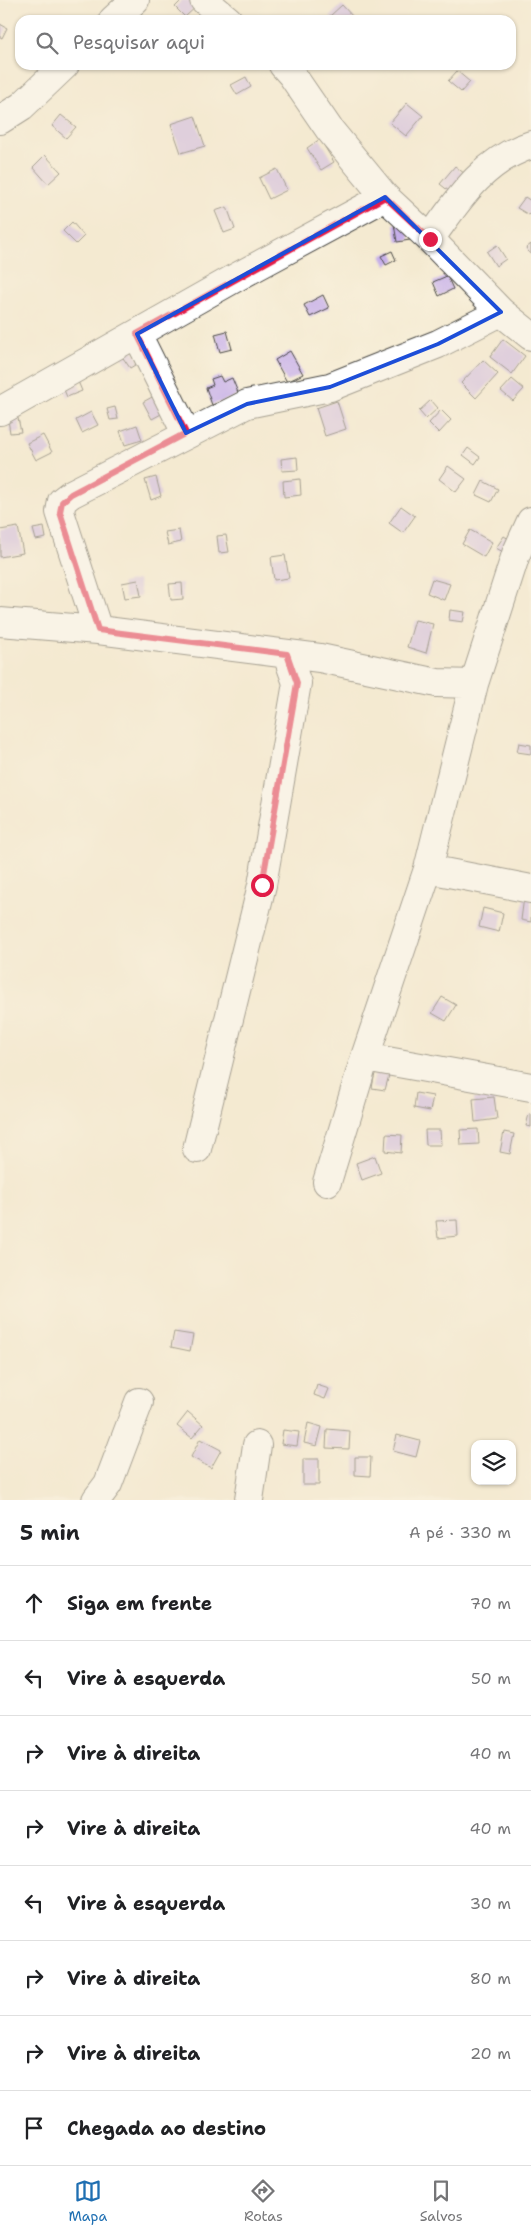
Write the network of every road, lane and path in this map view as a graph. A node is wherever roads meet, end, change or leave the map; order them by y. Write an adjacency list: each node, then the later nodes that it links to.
1 (135, 0): 3 (street)
2 (204, 0): 4 (street)
3 (118, 15)
4 (222, 15)
5 (60, 70): 7 (street)
6 (288, 70): 9 (street)
7 (0, 120)
8 (531, 144): 10 (street)
9 (385, 197): 10 (street); 12 (street)
10 (430, 239): 11 (street)
11 (501, 312): 13 (street); 15 (street)
12 (137, 334): 14 (street); 15 (street)
13 (531, 336)
14 (0, 411)
15 (186, 433): 18 (street)
16 (531, 521): 22 (street)
17 (0, 622): 18 (street)
18 (98, 630): 19 (street)
19 (287, 654): 20 (street); 21 (street)
20 (320, 658): 21 (street); 22 (street)
21 (297, 683): 27 (street)
22 (474, 684): 23 (street)
23 (428, 870): 24 (street); 25 (street)
24 (531, 889)
25 (365, 1057): 26 (street); 28 (street)
26 (531, 1087)
27 (197, 1149)
28 (327, 1182)
29 (139, 1402): 31 (street)
30 (257, 1445): 32 (street)
31 (96, 1500)
32 (248, 1500)

